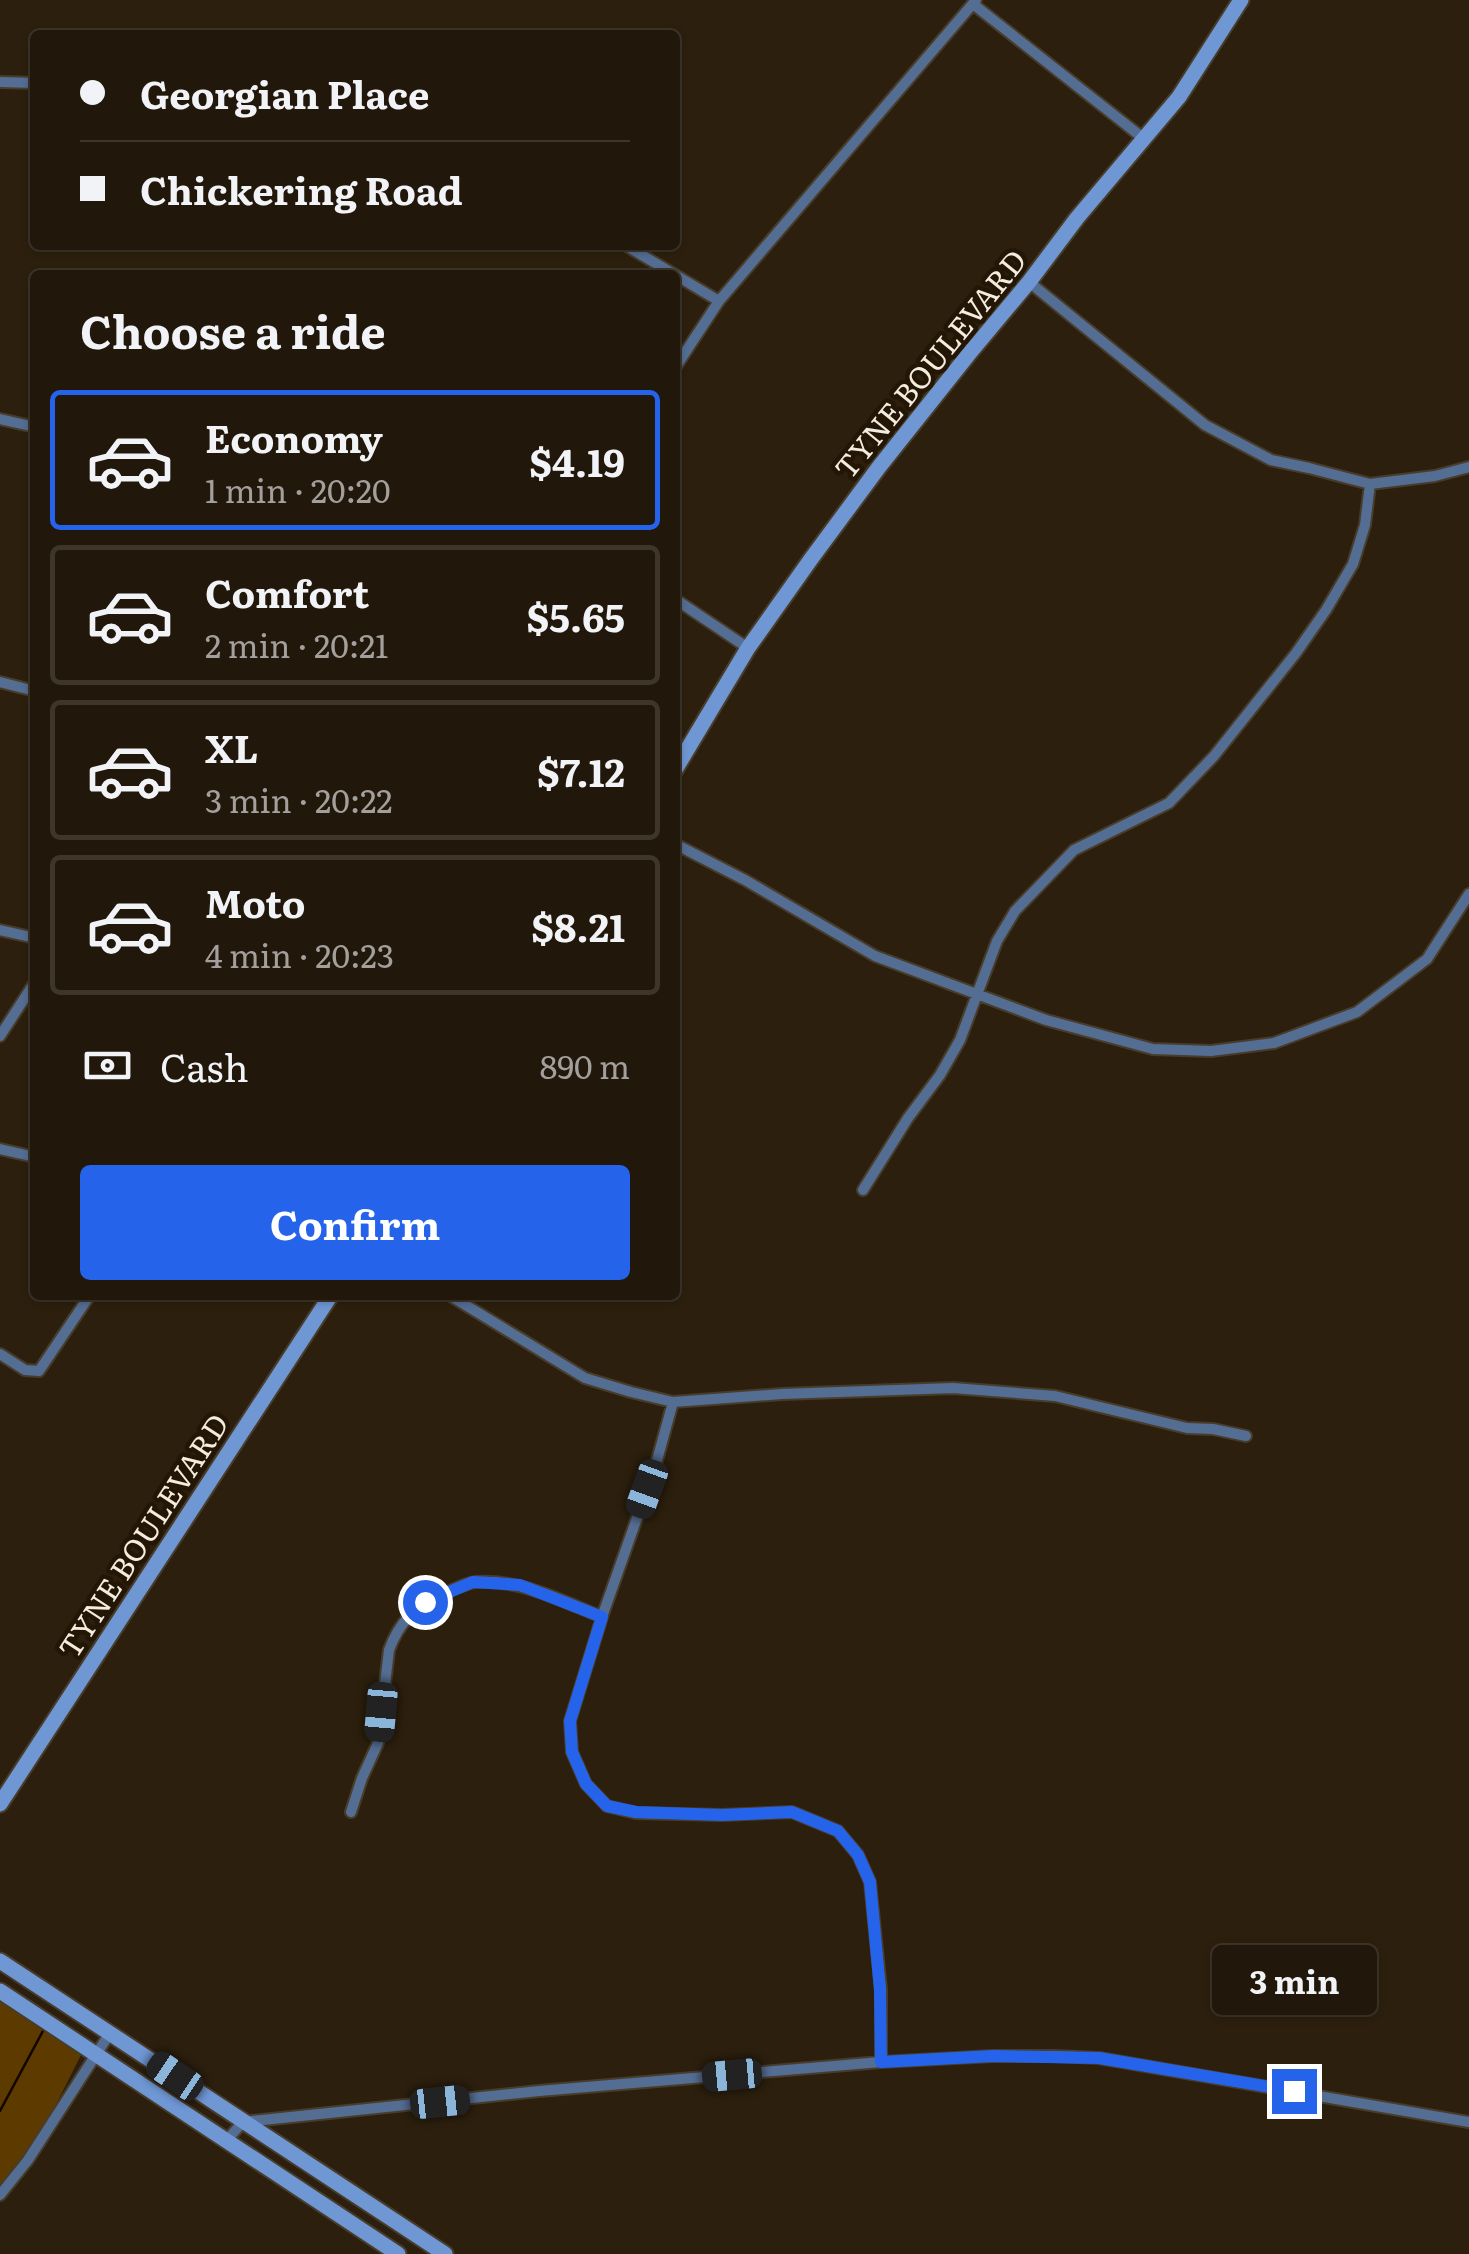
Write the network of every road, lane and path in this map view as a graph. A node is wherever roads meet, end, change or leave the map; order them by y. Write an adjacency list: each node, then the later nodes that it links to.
1 (1241, 0): 5 (street, TYNE BOULEVARD)
2 (974, 2): 5 (street); 10 (street)
3 (0, 82): 4 (street)
4 (30, 83)
5 (1143, 138): 9 (street, TYNE BOULEVARD)
6 (634, 250): 7 (street)
7 (668, 270)
8 (680, 278): 10 (street)
9 (1030, 282): 15 (street); 17 (street, TYNE BOULEVARD)
10 (719, 301): 11 (street)
11 (680, 360)
12 (0, 419): 13 (street)
13 (30, 426)
14 (1469, 467): 15 (street)
15 (1370, 484): 26 (street)
16 (680, 602): 17 (street)
17 (748, 648): 20 (street, TYNE BOULEVARD)
18 (0, 682): 19 (street)
19 (30, 690)
20 (680, 762)
21 (680, 847): 26 (street)
22 (1469, 894): 26 (street)
23 (0, 930): 24 (street)
24 (30, 937)
25 (30, 990): 27 (street)
26 (978, 996): 30 (street)
27 (0, 1036)
28 (0, 1149): 29 (street)
29 (30, 1156)
30 (863, 1190)
31 (87, 1300): 34 (street)
32 (328, 1300): 38 (street, TYNE BOULEVARD)
33 (457, 1300): 35 (street)
34 (0, 1354)
35 (674, 1402): 36 (street); 37 (street)
36 (1246, 1436)
37 (602, 1617): 39 (street); 44 (street)
38 (0, 1804)
39 (351, 1812)
40 (0, 1961): 42 (street)
41 (0, 1991): 43 (street)
42 (110, 2033): 43 (street); 45 (street)
43 (96, 2054): 47 (street); 48 (street)
44 (881, 2062): 45 (street); 46 (street)
45 (243, 2122): 47 (street); 50 (street)
46 (1469, 2122)
47 (226, 2141): 49 (street)
48 (0, 2195)
49 (398, 2254)
50 (445, 2254)

